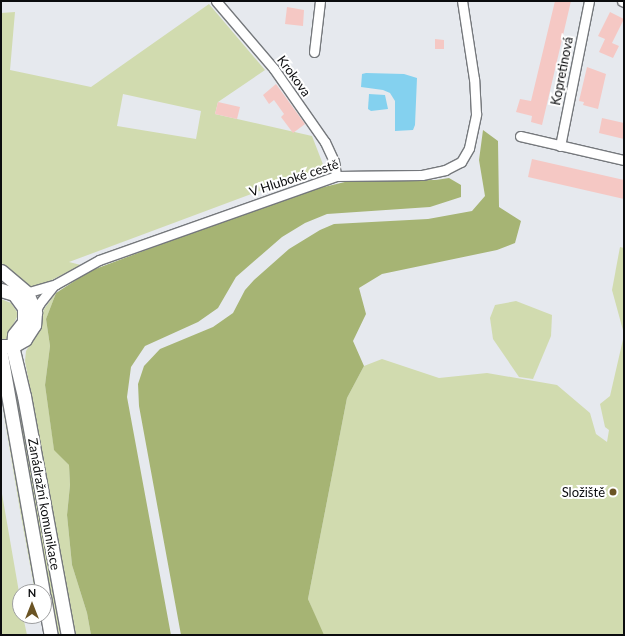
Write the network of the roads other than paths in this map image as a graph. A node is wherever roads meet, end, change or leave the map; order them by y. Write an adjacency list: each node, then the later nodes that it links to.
1 (216, 1): 9 (street, Krokova)
2 (320, 1): 5 (street)
3 (462, 1): 9 (street, V Hluboké cestě)
4 (589, 1): 7 (street, Kopretinová)
5 (314, 52)
6 (520, 136): 7 (street)
7 (560, 146): 8 (street)
8 (624, 160)
9 (336, 176): 11 (street, V Hluboké cestě)
10 (1, 271): 13 (main road)
11 (56, 284): 13 (street, V Hluboké cestě); 14 (street, V Hluboké cestě)
12 (6, 291): 13 (street, V Hluboké cestě); 16 (main road)
13 (27, 293): 14 (main road)
14 (35, 312): 15 (main road, Zanádražní komunikace)
15 (25, 339): 16 (main road); 19 (main road, Zanádražní komunikace)
16 (7, 346): 19 (main road, Zanádražní komunikace)
17 (1, 355): 20 (main road, Zanádražní komunikace)
18 (1, 380): 20 (main road, Zanádražní komunikace)
19 (24, 396): 24 (main road, Zanádražní komunikace)
20 (9, 406): 21 (main road, Zanádražní komunikace)
21 (42, 584)
22 (49, 624): 23 (main road)
23 (51, 635)
24 (68, 635)

